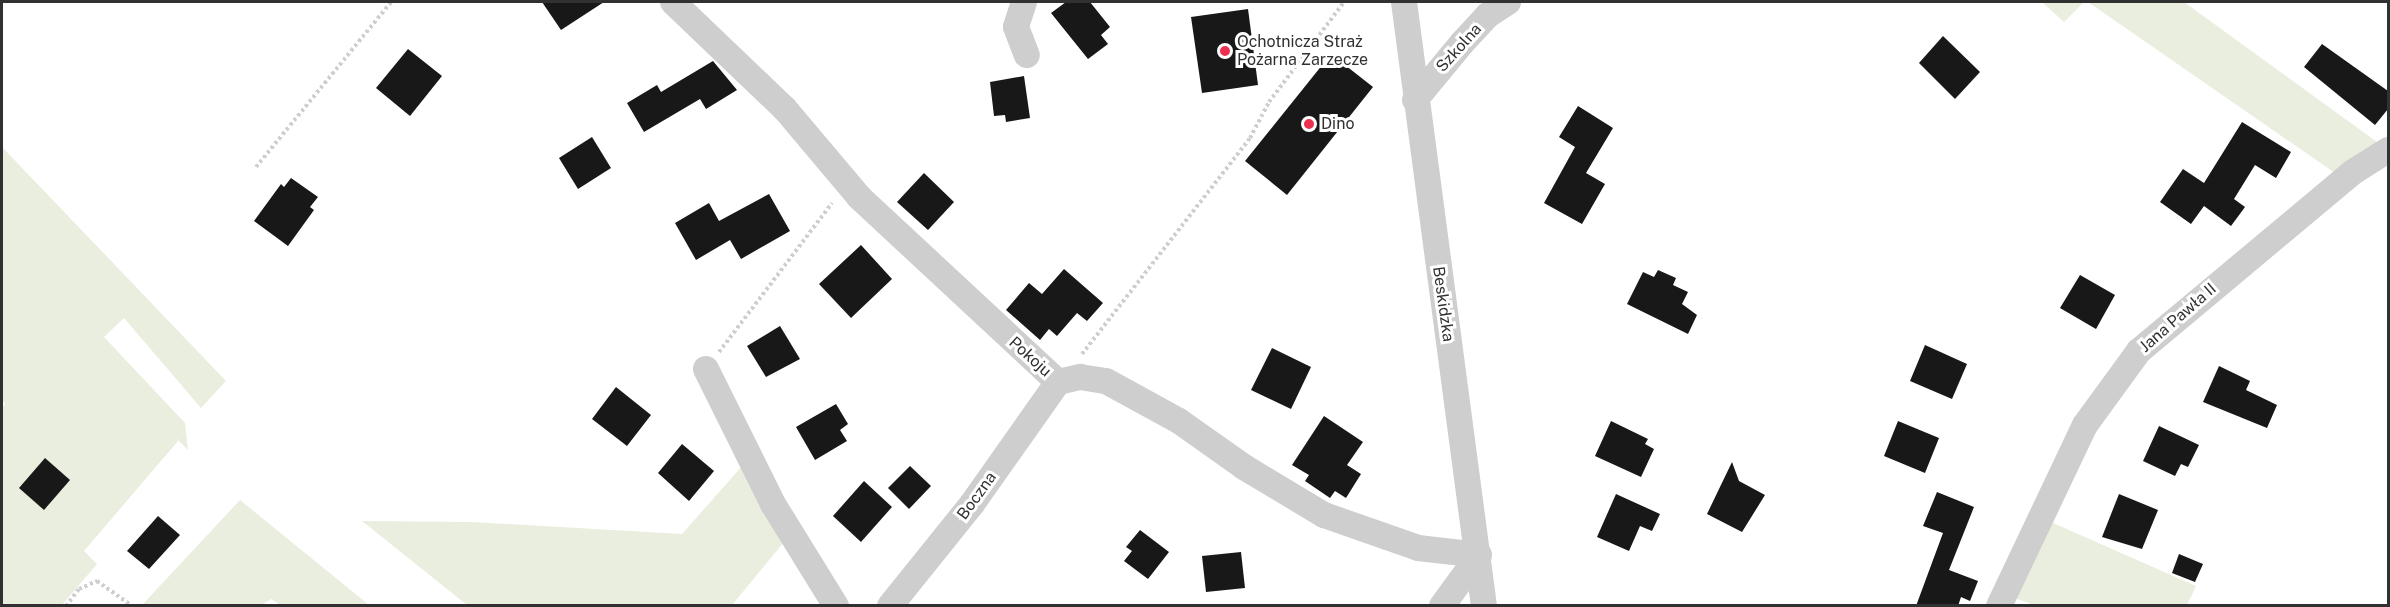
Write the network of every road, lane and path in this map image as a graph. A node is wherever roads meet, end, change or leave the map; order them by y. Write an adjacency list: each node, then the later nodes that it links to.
1 (391, 2): 10 (path)
2 (672, 2): 11 (street, Pokoju)
3 (1023, 2): 7 (street)
4 (1344, 2): 13 (path)
5 (1404, 2): 8 (street, Beskidzka)
6 (1508, 2): 8 (street, Szkolna)
7 (1027, 55)
8 (1415, 100): 14 (street, Beskidzka)
9 (2388, 150): 21 (street, Jana Pawła II)
10 (256, 167)
11 (848, 183): 12 (path); 13 (street, Pokoju)
12 (706, 369): 17 (street)
13 (1069, 379): 14 (street); 18 (street, Boczna)
14 (1479, 555): 19 (street); 20 (street, Beskidzka)
15 (66, 606): 16 (path)
16 (132, 606)
17 (836, 606)
18 (890, 606)
19 (1442, 606)
20 (1484, 606)
21 (1999, 606)

